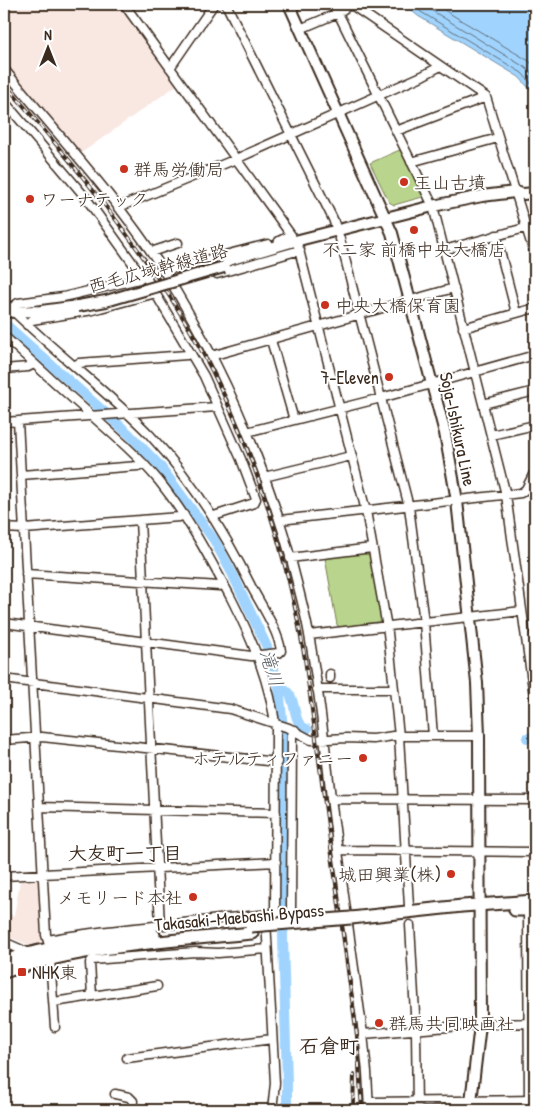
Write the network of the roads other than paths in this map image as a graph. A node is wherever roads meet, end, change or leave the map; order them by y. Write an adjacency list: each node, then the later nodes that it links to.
1 (124, 4): 9 (street)
2 (214, 4): 9 (street)
3 (226, 4): 16 (street)
4 (289, 4): 7 (main road, Soja-Ishikura Line)
5 (332, 4): 6 (street)
6 (338, 13): 7 (street); 8 (street); 11 (street)
7 (300, 29): 14 (main road, Soja-Ishikura Line)
8 (439, 65): 11 (street); 12 (street)
9 (170, 68): 18 (street)
10 (4, 69): 24 (street)
11 (378, 95): 14 (street); 15 (street)
12 (486, 97): 15 (street); 17 (street)
13 (4, 101): 38 (street)
14 (338, 113): 16 (street); 25 (main road, Soja-Ishikura Line)
15 (396, 132): 19 (street)
16 (290, 134): 18 (street); 27 (street)
17 (498, 138): 19 (street); 21 (street)
18 (236, 158): 24 (street); 37 (street)
19 (411, 162): 23 (street)
20 (535, 187): 21 (main road, 西毛広域幹線道路)
21 (516, 192): 22 (main road, 西毛広域幹線道路); 23 (main road, 西毛広域幹線道路); 26 (street)
22 (535, 193)
23 (433, 206): 25 (main road, 西毛広域幹線道路); 33 (street)
24 (118, 208): 34 (street)
25 (386, 217): 27 (main road, 西毛広域幹線道路); 42 (main road, Soja-Ishikura Line)
26 (526, 228): 28 (street); 30 (street)
27 (338, 231): 29 (main road, 西毛広域幹線道路); 46 (street)
28 (496, 235): 33 (street); 45 (street)
29 (306, 239): 32 (main road, 西毛広域幹線道路); 36 (main road, 西毛広域幹線道路)
30 (533, 239): 35 (street)
31 (178, 242): 34 (street)
32 (299, 248): 36 (main road, 西毛広域幹線道路); 39 (street); 48 (street)
33 (444, 250): 40 (street)
34 (151, 252): 37 (street)
35 (535, 256)
36 (223, 265): 44 (main road, 西毛広域幹線道路, bridge)
37 (163, 271): 39 (street)
38 (142, 276): 41 (street); 44 (street)
39 (172, 287): 54 (street)
40 (454, 288): 42 (street); 49 (street)
41 (156, 293): 47 (street); 52 (street)
42 (410, 300): 46 (street); 59 (main road, Soja-Ishikura Line)
43 (535, 308): 45 (street)
44 (7, 310): 47 (street)
45 (516, 313): 49 (street)
46 (360, 314): 48 (street); 61 (street)
47 (27, 325): 56 (street)
48 (319, 326): 51 (street); 64 (street)
49 (463, 328): 58 (street)
50 (4, 336): 55 (street)
51 (271, 340): 54 (street); 67 (street)
52 (191, 354): 56 (street); 63 (street)
53 (535, 355): 58 (street)
54 (211, 356): 71 (street)
55 (34, 364): 57 (street); 66 (street)
56 (74, 366): 65 (street)
57 (4, 369)
58 (475, 372): 59 (street); 62 (street)
59 (432, 384): 61 (street); 79 (main road, Soja-Ishikura Line)
60 (535, 391): 62 (street)
61 (381, 398): 64 (street); 80 (street)
62 (483, 404): 72 (street)
63 (217, 407): 65 (street); 83 (street)
64 (340, 409): 67 (street); 73 (street)
65 (124, 413): 66 (street); 83 (street)
66 (94, 415): 68 (street); 74 (street)
67 (294, 420): 71 (street)
68 (18, 421): 69 (street); 76 (street)
69 (4, 422)
70 (535, 424): 72 (street)
71 (247, 432): 77 (street)
72 (491, 435): 78 (street)
73 (351, 456): 77 (street); 81 (street)
74 (143, 463): 76 (street); 82 (street)
75 (535, 471): 78 (street)
76 (22, 475): 87 (street)
77 (264, 477): 85 (street)
78 (506, 495): 79 (street); 93 (street)
79 (457, 501): 80 (street); 94 (main road, Soja-Ishikura Line)
80 (409, 507): 81 (street); 95 (street)
81 (366, 512): 85 (street); 88 (street)
82 (184, 515): 84 (street); 92 (street)
83 (214, 516): 101 (street)
84 (140, 520): 87 (street); 91 (street)
85 (280, 520): 89 (street)
86 (4, 528): 87 (street)
87 (24, 529): 90 (street)
88 (372, 548): 89 (street); 97 (street)
89 (290, 558): 99 (street)
90 (26, 574): 91 (street); 98 (street)
91 (144, 581): 92 (street); 100 (street)
92 (224, 584): 101 (street)
93 (522, 611): 94 (street); 107 (street)
94 (470, 617): 95 (street); 112 (main road, Soja-Ishikura Line)
95 (424, 622): 97 (street); 111 (street)
96 (4, 623): 98 (street)
97 (386, 626): 99 (street); 105 (street)
98 (29, 627): 100 (street); 103 (street)
99 (309, 635): 104 (street)
100 (146, 643): 101 (street); 106 (street)
101 (259, 656): 108 (street)
102 (4, 679): 103 (street)
103 (32, 684): 106 (street); 113 (street)
104 (317, 689): 105 (street); 114 (street)
105 (394, 689): 110 (street)
106 (148, 699): 108 (street); 116 (street)
107 (535, 703)
108 (276, 724): 109 (street); 117 (street)
109 (292, 729): 114 (street); 137 (street)
110 (399, 736): 111 (street); 114 (street); 119 (street)
111 (433, 736): 112 (street)
112 (479, 736): 120 (main road, Soja-Ishikura Line)
113 (35, 737): 115 (street); 116 (street); 122 (street)
114 (325, 739): 118 (street)
115 (4, 740)
116 (151, 749): 117 (street); 123 (street)
117 (277, 762): 124 (street)
118 (331, 799): 119 (street); 125 (street)
119 (402, 799): 120 (street); 126 (street)
120 (480, 800): 121 (street); 127 (main road, Soja-Ishikura Line)
121 (535, 800)
122 (39, 806): 123 (street); 132 (street)
123 (154, 808): 124 (street); 131 (street)
124 (276, 813): 130 (street)
125 (338, 850): 126 (street); 155 (street)
126 (406, 850): 127 (street); 134 (street)
127 (479, 851): 128 (street); 136 (main road, Soja-Ishikura Line)
128 (535, 852)
129 (4, 853): 133 (street)
130 (276, 862): 131 (street); 137 (street)
131 (158, 868): 132 (street); 139 (street)
132 (43, 874): 133 (street); 143 (street)
133 (4, 877)
134 (408, 906)
135 (533, 907): 136 (highway, Takasaki-Maebashi Bypass); 146 (street)
136 (479, 909): 143 (highway, Takasaki-Maebashi Bypass, bridge); 152 (main road, Soja-Ishikura Line)
137 (277, 914): 138 (street)
138 (266, 915): 139 (street); 142 (street)
139 (160, 925): 143 (street)
140 (410, 925): 154 (street)
141 (4, 942): 144 (street)
142 (268, 949): 149 (street); 156 (street)
143 (47, 952): 144 (highway, Takasaki-Maebashi Bypass); 147 (highway, Takasaki-Maebashi Bypass); 150 (street)
144 (30, 953): 145 (highway, Takasaki-Maebashi Bypass)
145 (4, 962)
146 (532, 969): 151 (street)
147 (4, 972)
148 (157, 986): 149 (street)
149 (92, 996): 150 (street)
150 (54, 1002): 153 (street)
151 (532, 1023): 152 (street); 159 (street)
152 (480, 1025): 154 (street); 162 (main road, Soja-Ishikura Line)
153 (55, 1027)
154 (416, 1031): 155 (street); 160 (street)
155 (363, 1034): 161 (street)
156 (272, 1039): 157 (street); 164 (street)
157 (128, 1058)
158 (115, 1094): 163 (street)
159 (532, 1100): 162 (street); 166 (street)
160 (418, 1101): 161 (street); 162 (street); 165 (street)
161 (369, 1106)
162 (470, 1106)
163 (132, 1110)
164 (272, 1110)
165 (417, 1110)
166 (529, 1110)

